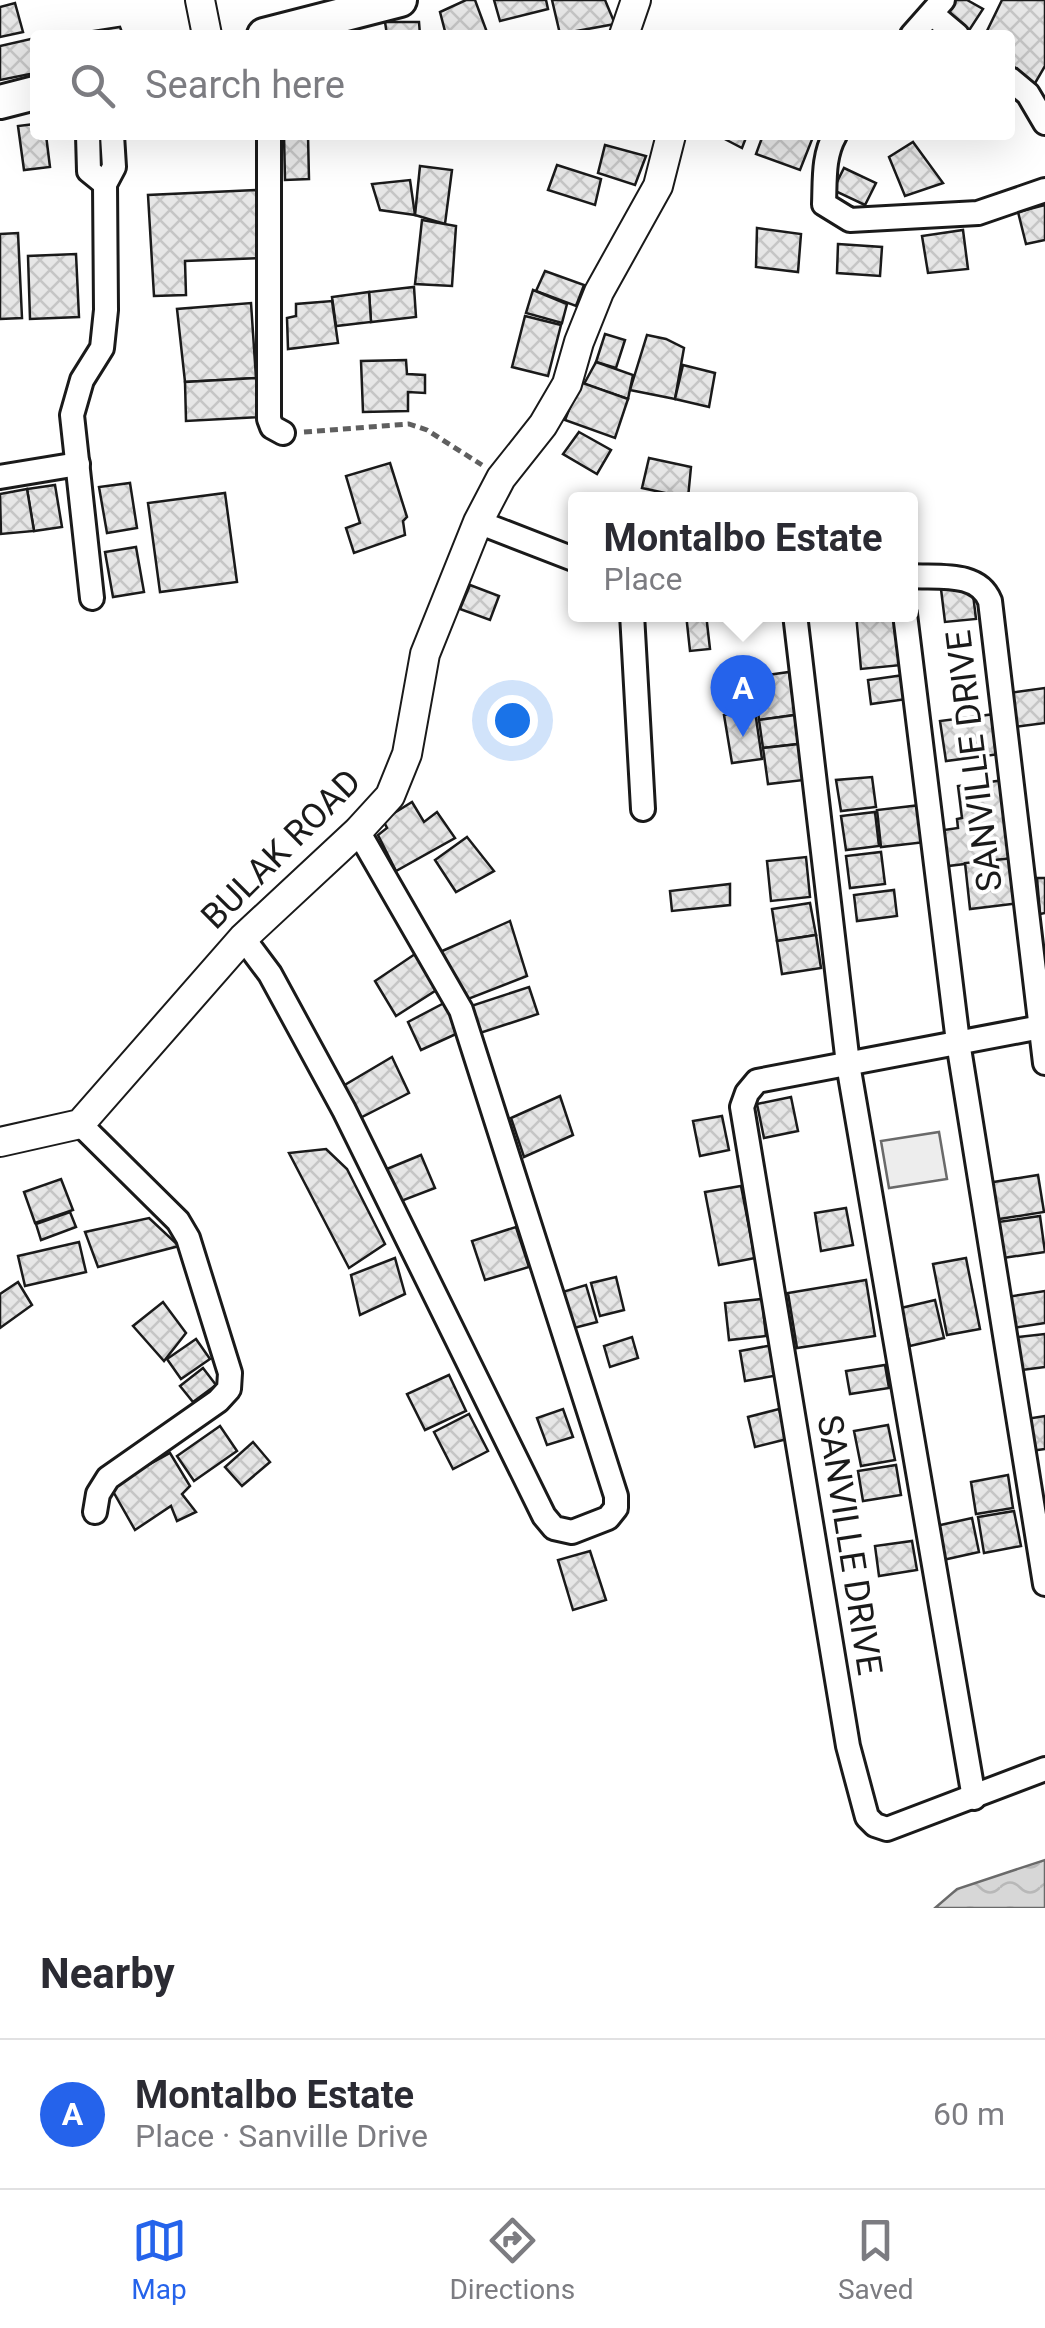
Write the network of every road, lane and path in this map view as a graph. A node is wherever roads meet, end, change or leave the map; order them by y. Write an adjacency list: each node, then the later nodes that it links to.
1 (200, 0): 5 (street)
2 (400, 0): 6 (main road)
3 (636, 0): 7 (street)
4 (937, 7): 8 (street); 9 (street)
5 (206, 30)
6 (286, 30)
7 (626, 30)
8 (916, 30)
9 (953, 30)
10 (1015, 84): 13 (street)
11 (30, 94): 12 (main road)
12 (0, 102)
13 (1045, 123)
14 (88, 140): 19 (street)
15 (112, 140): 19 (street)
16 (268, 140): 21 (street)
17 (670, 140): 24 (street, BULAK ROAD)
18 (832, 140): 20 (street)
19 (105, 184): 22 (street)
20 (1045, 190)
21 (283, 433): 24 (path)
22 (78, 464): 23 (street); 28 (street)
23 (0, 477)
24 (501, 478): 25 (street, BULAK ROAD)
25 (478, 522): 26 (street); 33 (street, BULAK ROAD)
26 (568, 557)
27 (918, 577): 35 (street, SANVILLE DRIVE)
28 (92, 598)
29 (632, 622): 32 (street)
30 (796, 622): 38 (street)
31 (906, 622): 36 (street)
32 (643, 810)
33 (358, 831): 34 (street, BULAK ROAD); 34 (street)
34 (243, 938): 39 (street, BULAK ROAD)
35 (1041, 1026): 36 (street); 37 (street, SANVILLE DRIVE)
36 (958, 1042): 38 (street); 42 (street)
37 (1045, 1063)
38 (848, 1064): 44 (street); 44 (street, SANVILLE DRIVE)
39 (80, 1124): 40 (street); 41 (street)
40 (0, 1142)
41 (95, 1512)
42 (1045, 1584)
43 (1045, 1768): 44 (street, SANVILLE DRIVE)
44 (974, 1798)

